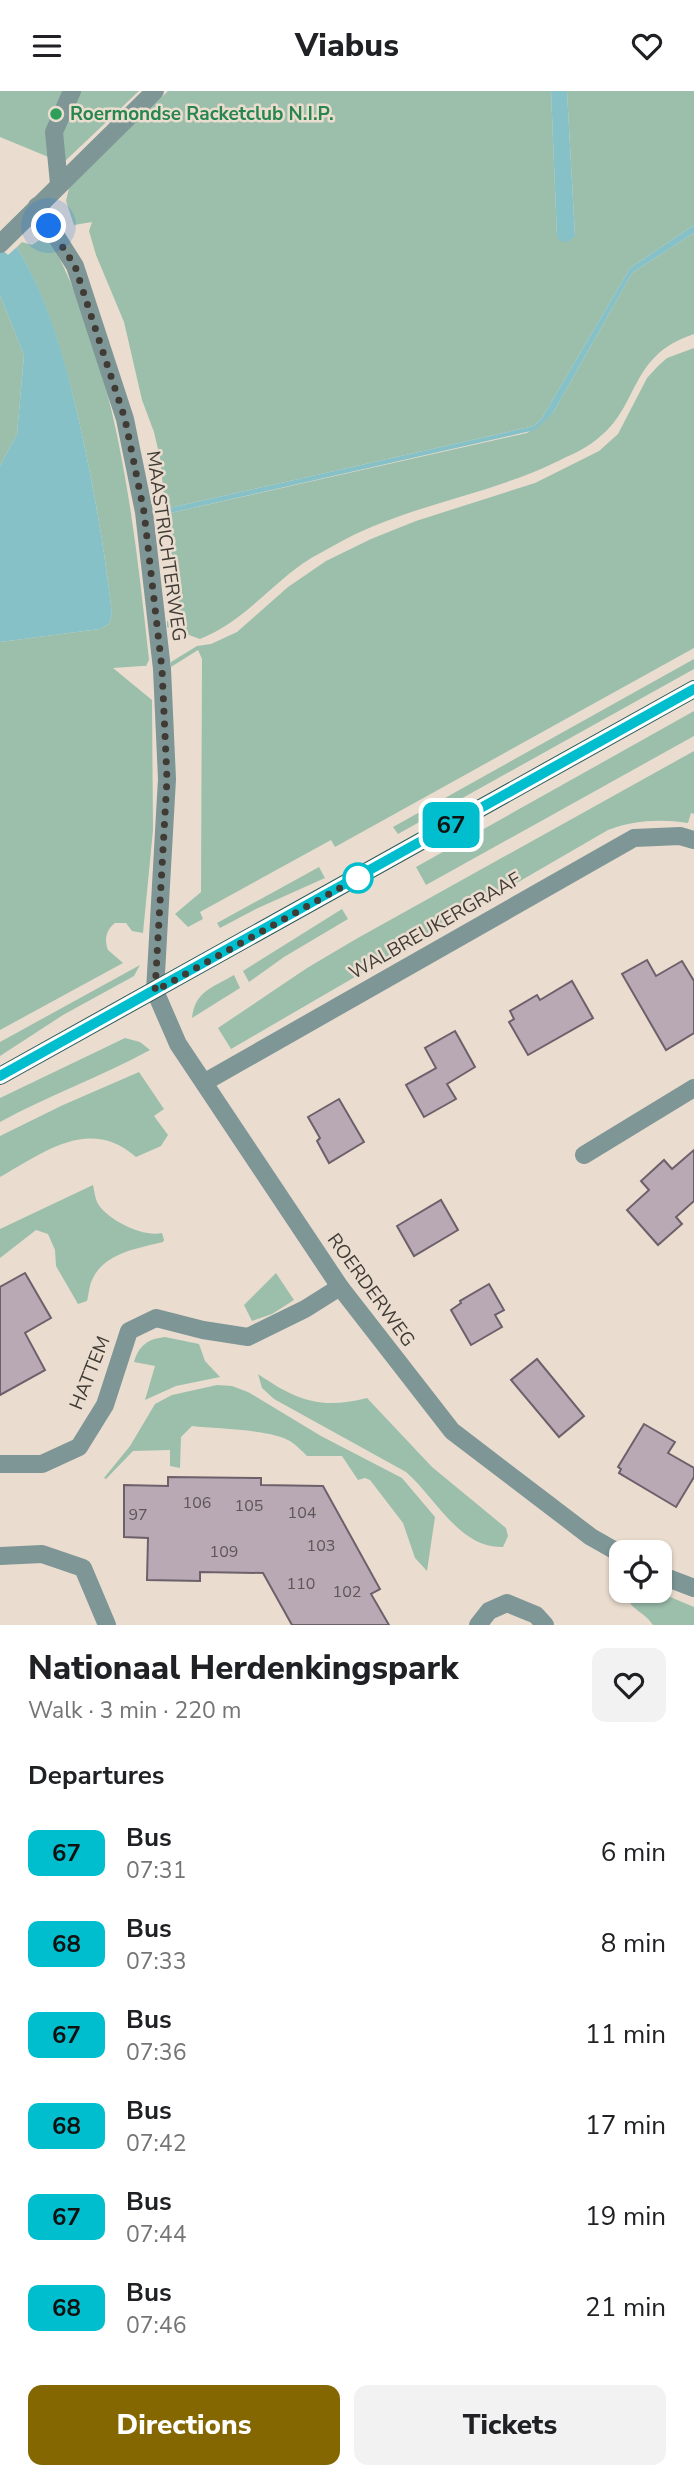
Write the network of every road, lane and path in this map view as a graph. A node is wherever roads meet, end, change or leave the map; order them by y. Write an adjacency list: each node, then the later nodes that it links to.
1 (72, 91): 3 (street)
2 (155, 91): 3 (street)
3 (59, 184): 4 (street)
4 (37, 206): 5 (street); 8 (street, MAASTRICHTERWEG)
5 (0, 244)
6 (694, 689): 8 (main road)
7 (694, 840): 10 (street, WALBREUKERGRAAF)
8 (155, 991): 9 (main road); 10 (street, ROERDERWEG)
9 (0, 1076)
10 (205, 1082): 13 (street, ROERDERWEG)
11 (694, 1088): 12 (street)
12 (584, 1155)
13 (340, 1287): 14 (street, HATTEM); 15 (street, ROERDERWEG)
14 (0, 1464)
15 (609, 1547)
16 (0, 1556): 19 (street)
17 (672, 1580): 18 (street)
18 (694, 1588)
19 (107, 1625)
20 (478, 1625): 21 (street)
21 (545, 1625)

